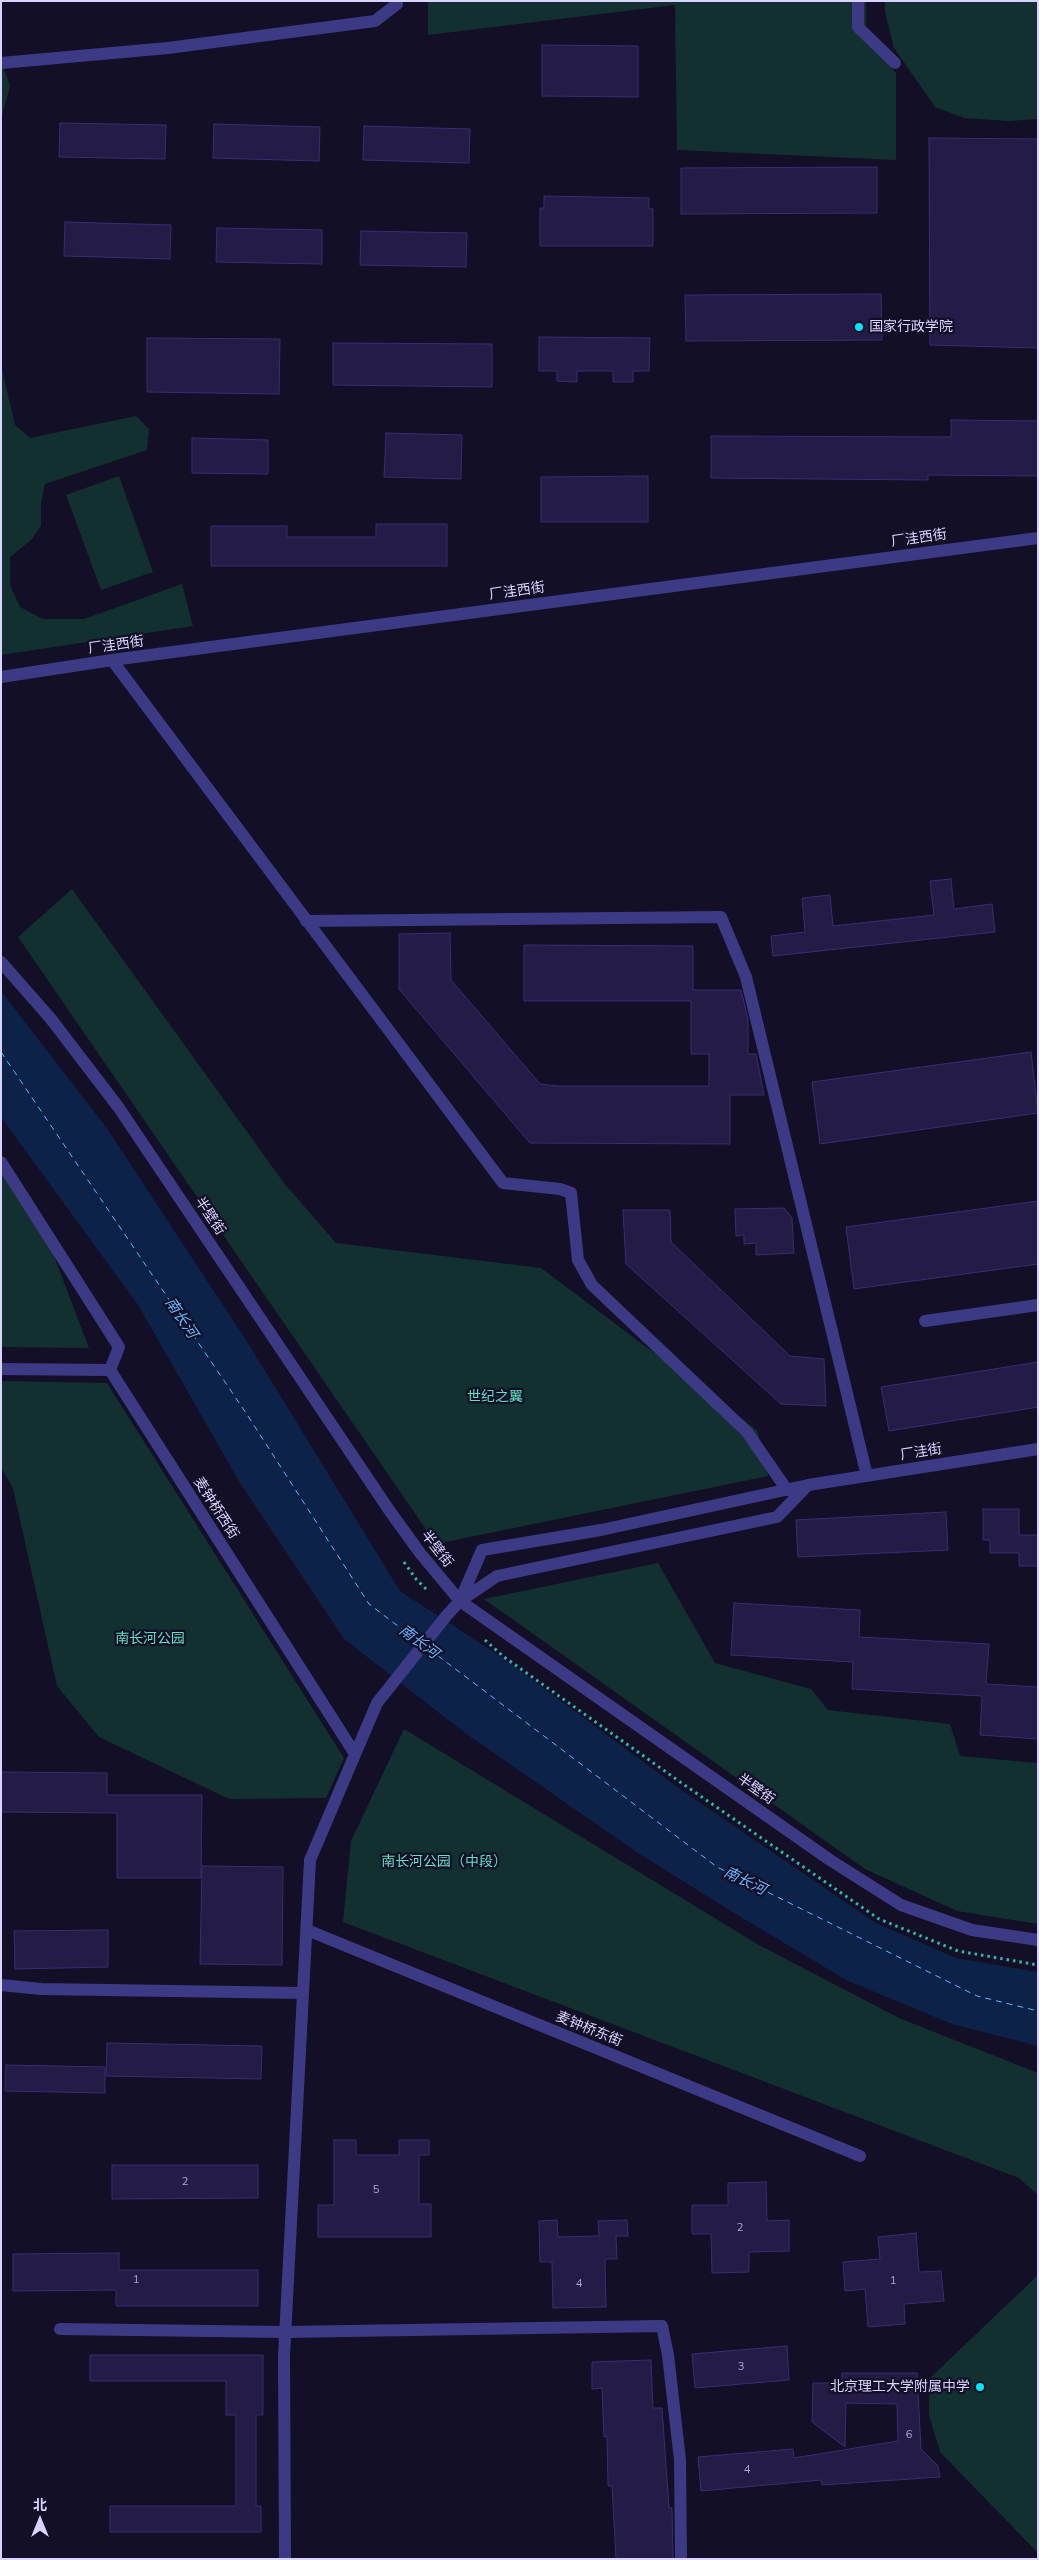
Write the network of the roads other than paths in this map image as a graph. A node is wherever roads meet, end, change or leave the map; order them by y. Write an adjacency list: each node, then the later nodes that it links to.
1 (397, 1): 3 (street)
2 (858, 1): 4 (street)
3 (1, 63)
4 (895, 63)
5 (1038, 538): 6 (street, 厂洼西街)
6 (112, 660): 7 (street, 厂洼西街); 8 (street)
7 (1, 677)
8 (306, 921): 16 (street); 18 (street)
9 (1, 962): 19 (street, 半壁街)
10 (1, 1162): 14 (street)
11 (1038, 1305): 12 (street)
12 (925, 1322)
13 (1, 1369): 14 (street)
14 (110, 1370): 20 (street, 麦钟桥西街)
15 (1038, 1449): 16 (street, 厂洼街)
16 (867, 1476): 17 (street, 厂洼街)
17 (808, 1485): 18 (street, 厂洼街); 19 (street)
18 (787, 1490): 19 (street, 厂洼街)
19 (460, 1601): 20 (street); 22 (street, 半壁街)
20 (355, 1754): 21 (street)
21 (307, 1930): 24 (street); 25 (street, 麦钟桥东街)
22 (1038, 1940)
23 (1, 1985): 24 (street)
24 (303, 1993): 27 (street)
25 (860, 2156)
26 (60, 2329): 27 (street)
27 (285, 2332): 28 (street); 29 (street)
28 (285, 2559)
29 (681, 2559)

